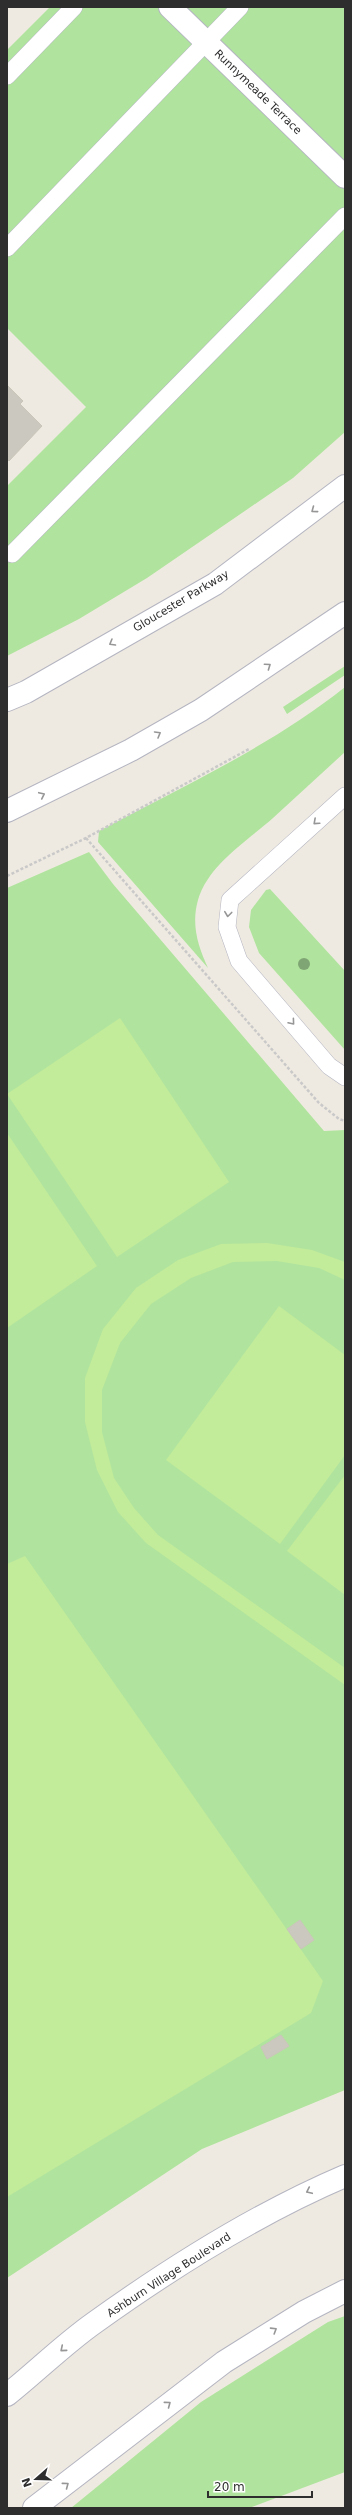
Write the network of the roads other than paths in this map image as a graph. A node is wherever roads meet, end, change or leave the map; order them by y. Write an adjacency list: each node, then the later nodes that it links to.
1 (74, 7): 5 (lane)
2 (170, 7): 4 (main road, Runnymeade Terrace)
3 (240, 7): 4 (lane)
4 (206, 42): 6 (main road, Runnymeade Terrace); 8 (lane)
5 (7, 76)
6 (345, 177)
7 (345, 216): 10 (lane)
8 (7, 248)
9 (345, 486): 12 (main road, Gloucester Parkway, one-way to 12)
10 (12, 554)
11 (345, 613): 14 (main road, one-way to 11)
12 (7, 700)
13 (345, 796): 15 (lane, one-way to 15)
14 (7, 811)
15 (345, 1077)
16 (345, 2176): 18 (main road, Ashburn Village Boulevard, one-way to 18)
17 (345, 2291): 19 (main road, one-way to 17)
18 (7, 2396)
19 (34, 2508)

